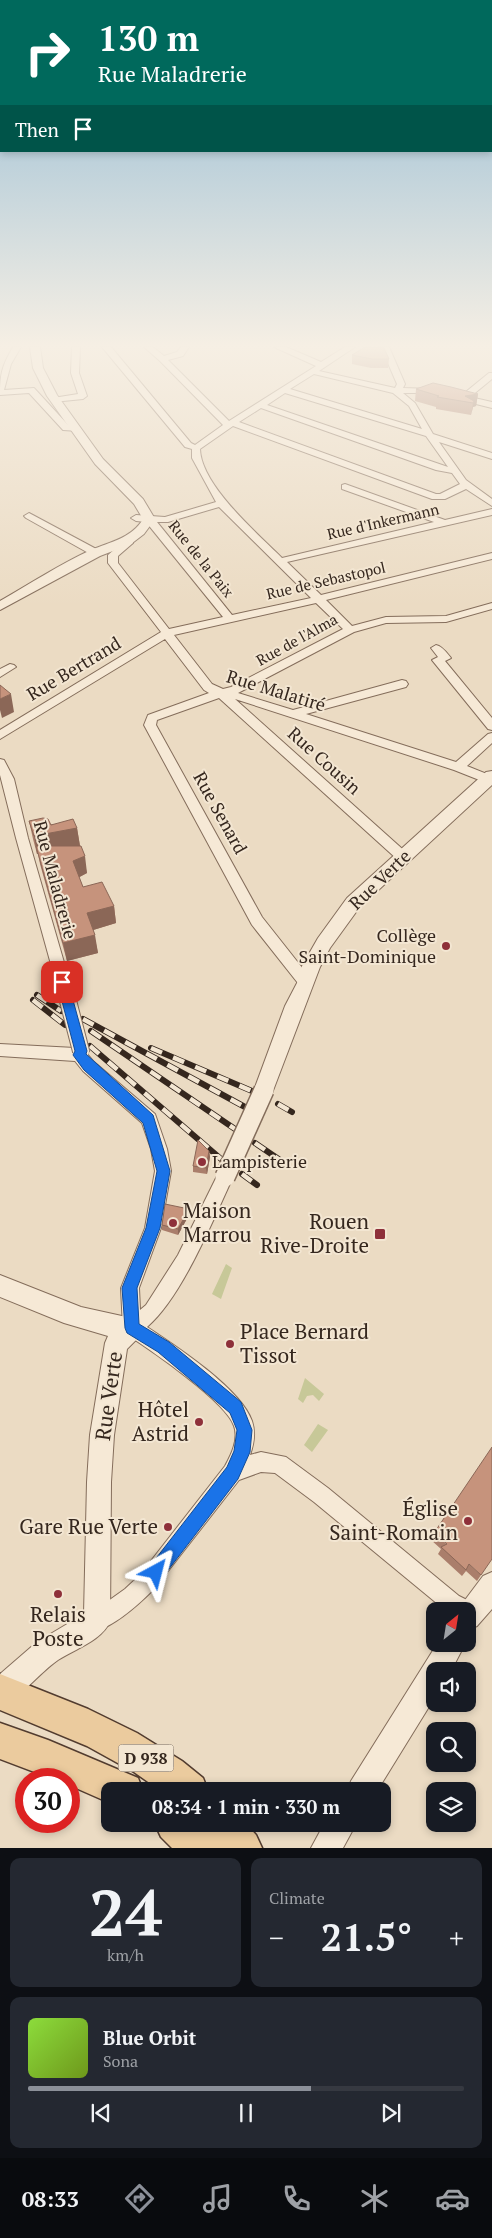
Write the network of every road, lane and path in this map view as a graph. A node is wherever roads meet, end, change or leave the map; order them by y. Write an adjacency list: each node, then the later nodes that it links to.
1 (79, 433): 13 (street)
2 (178, 433): 8 (street)
3 (217, 433): 8 (street)
4 (257, 433): 11 (street)
5 (340, 433): 10 (street)
6 (423, 433): 7 (street)
7 (429, 435): 9 (street); 10 (street)
8 (196, 448): 15 (street, Rue de l'Alma)
9 (492, 456)
10 (454, 471): 11 (street)
11 (466, 485): 14 (street)
12 (345, 487): 20 (street)
13 (130, 496): 18 (street); 19 (street)
14 (491, 500)
15 (221, 503): 19 (street); 24 (street, Rue de l'Alma)
16 (492, 512): 20 (street, Rue d'Inkermann)
17 (29, 516): 22 (street)
18 (136, 518): 19 (street); 21 (street)
19 (149, 519): 21 (street); 28 (street, Rue de la Paix)
20 (446, 523): 24 (street, Rue d'Inkermann)
21 (128, 534): 22 (street); 30 (street, Rue Malatiré)
22 (96, 553): 26 (street)
23 (492, 556): 25 (street, Rue de Sebastopol)
24 (280, 561): 25 (street, Rue de l'Alma)
25 (319, 599): 28 (street, Rue de Sebastopol); 29 (street, Rue de l'Alma)
26 (0, 606)
27 (492, 606): 29 (street)
28 (230, 619): 30 (street, Rue de Sebastopol)
29 (350, 630): 35 (street, Rue de l'Alma)
30 (167, 634): 35 (street, Rue Malatiré); 38 (street, Rue Bertrand)
31 (436, 648): 37 (street)
32 (10, 667): 33 (street)
33 (0, 674)
34 (402, 684): 36 (street)
35 (220, 693): 36 (street, Rue Malatiré); 43 (street, Rue Cousin); 44 (street, Rue Senard)
36 (292, 714): 41 (street, Rue Malatiré)
37 (492, 726)
38 (0, 735)
39 (492, 737): 41 (street)
40 (0, 763): 46 (street, Rue Maladrerie, bridge)
41 (458, 767): 42 (street, Rue Malatiré)
42 (491, 778): 43 (street, Rue Verte)
43 (403, 857): 44 (street, Rue Verte)
44 (306, 983): 47 (street, Rue Verte, bridge)
45 (0, 1050): 46 (street)
46 (80, 1053): 49 (street, Rue Maladrerie)
47 (225, 1177): 49 (street, Rue Verte)
48 (0, 1286): 49 (street)
49 (132, 1328): 50 (street); 54 (street, Rue Verte)
50 (232, 1473): 52 (street); 54 (street)
51 (492, 1585): 53 (street)
52 (451, 1602)
53 (476, 1607)
54 (97, 1621): 56 (street)
55 (447, 1652): 60 (street)
56 (0, 1692): 59 (main road, D 938)
57 (0, 1741): 58 (main road, D 938)
58 (104, 1782)
59 (180, 1782)
60 (367, 1782)
61 (183, 1832): 64 (main road)
62 (228, 1832): 65 (main road)
63 (336, 1832): 66 (street)
64 (200, 1848)
65 (243, 1848)
66 (326, 1848)

